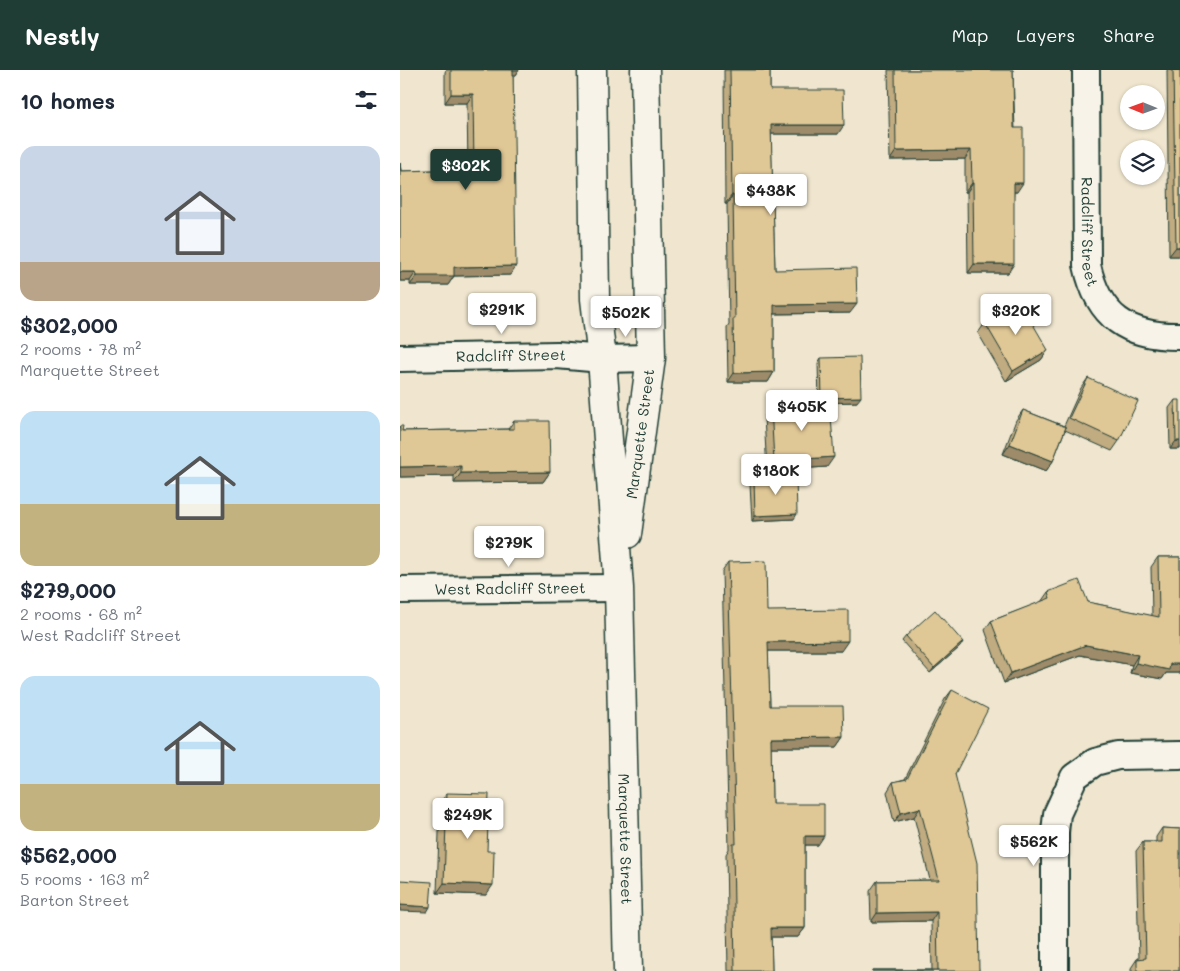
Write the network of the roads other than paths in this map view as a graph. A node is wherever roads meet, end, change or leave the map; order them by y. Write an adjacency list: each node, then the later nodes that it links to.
1 (592, 70): 7 (street, Marquette Street)
2 (645, 70): 6 (street, Marquette Street)
3 (1086, 70): 4 (street, Radcliff Street)
4 (1180, 336)
5 (400, 358): 7 (street, Radcliff Street)
6 (651, 358): 7 (street, Radcliff Street); 8 (street, Marquette Street)
7 (602, 359): 8 (street, Marquette Street)
8 (619, 588): 9 (street, West Radcliff Street); 11 (street, Marquette Street)
9 (400, 590)
10 (1180, 755): 12 (street)
11 (628, 971)
12 (1055, 971)

